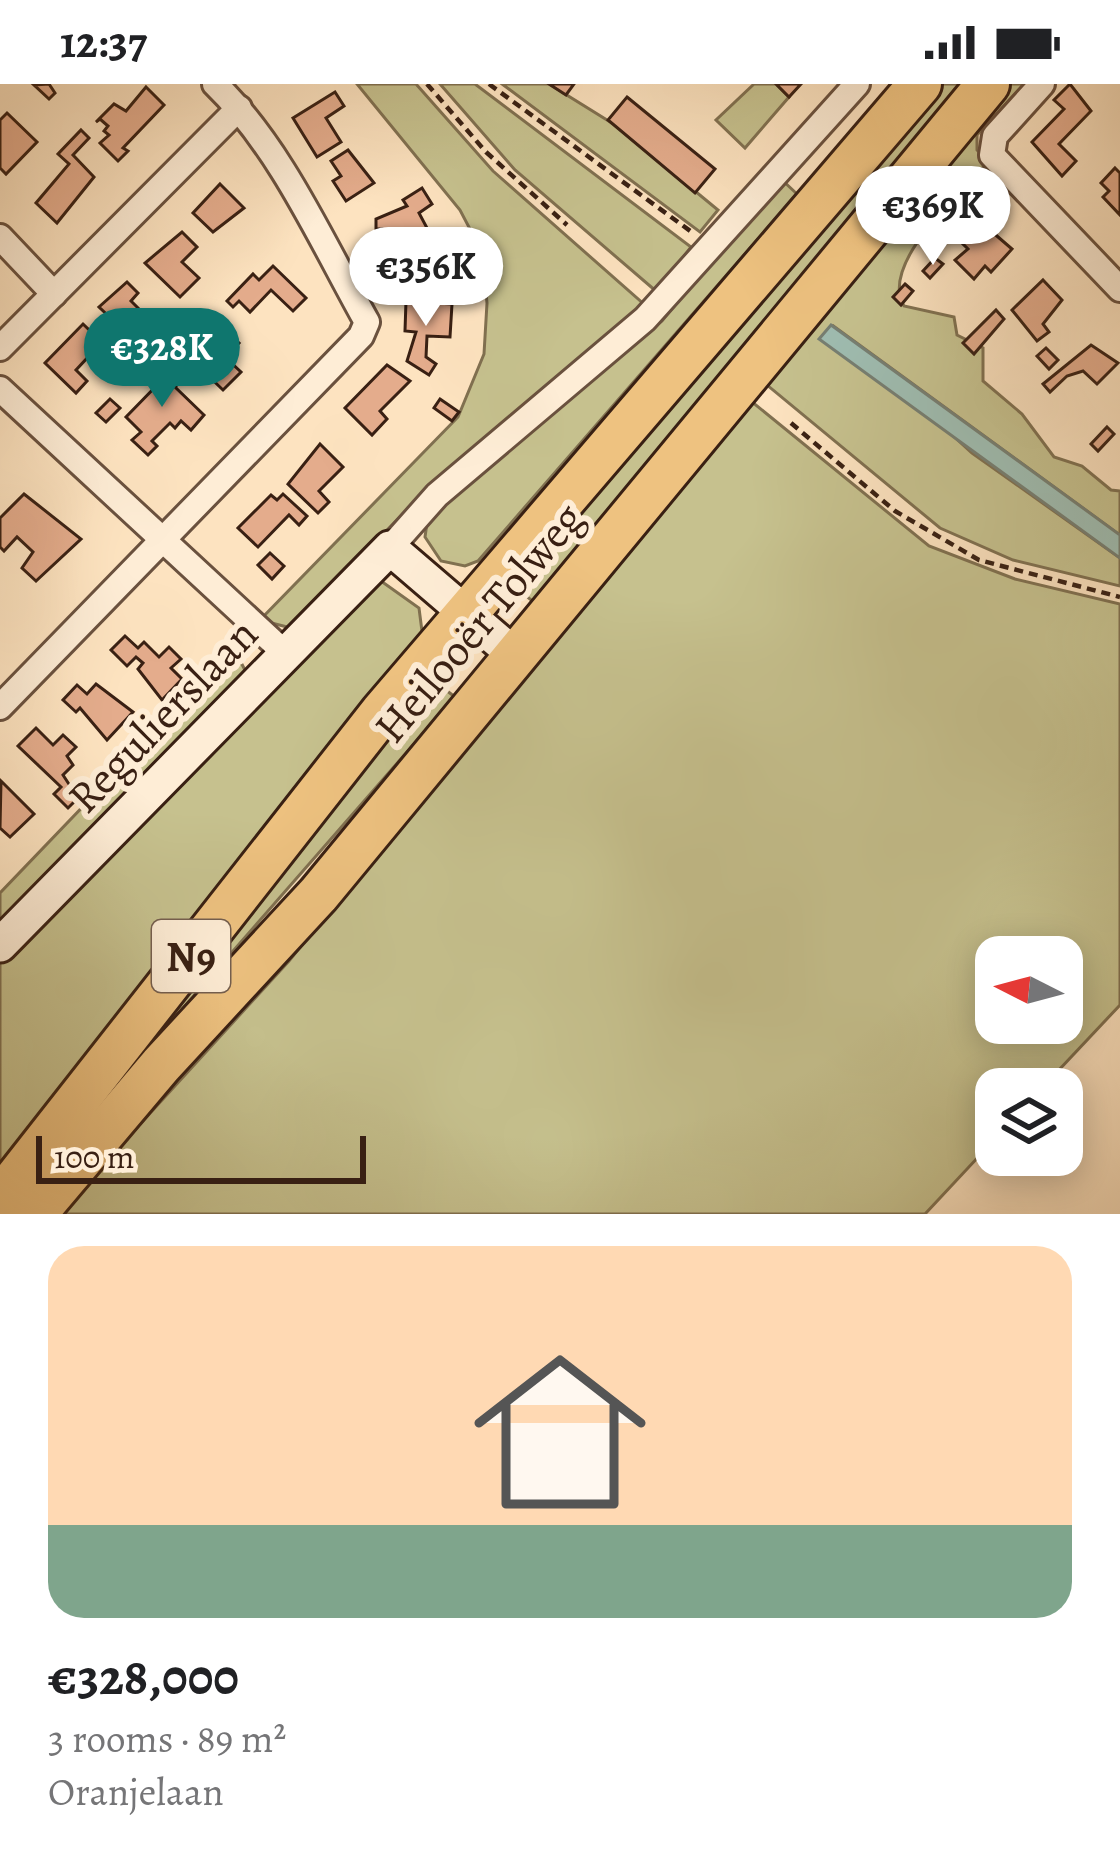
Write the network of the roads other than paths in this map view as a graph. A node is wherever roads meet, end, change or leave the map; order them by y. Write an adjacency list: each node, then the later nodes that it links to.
1 (214, 84): 6 (street)
2 (857, 84): 13 (street, Regulierslaan)
3 (920, 84): 14 (highway, Heilooër Tolweg / N9)
4 (988, 84): 16 (highway, Heilooër Tolweg / N9)
5 (1042, 84): 8 (street)
6 (239, 108): 9 (street); 12 (street)
7 (0, 237): 9 (street)
8 (1120, 289)
9 (54, 294): 10 (street)
10 (0, 348)
11 (0, 389): 12 (street)
12 (160, 542): 15 (street); 17 (street)
13 (390, 548): 14 (street); 15 (street, Regulierslaan)
14 (466, 612): 16 (street); 19 (highway, Heilooër Tolweg / N9)
15 (285, 653): 18 (street, Regulierslaan)
16 (517, 657): 20 (highway, Heilooër Tolweg / N9)
17 (0, 706)
18 (0, 945)
19 (0, 1199)
20 (35, 1214)

